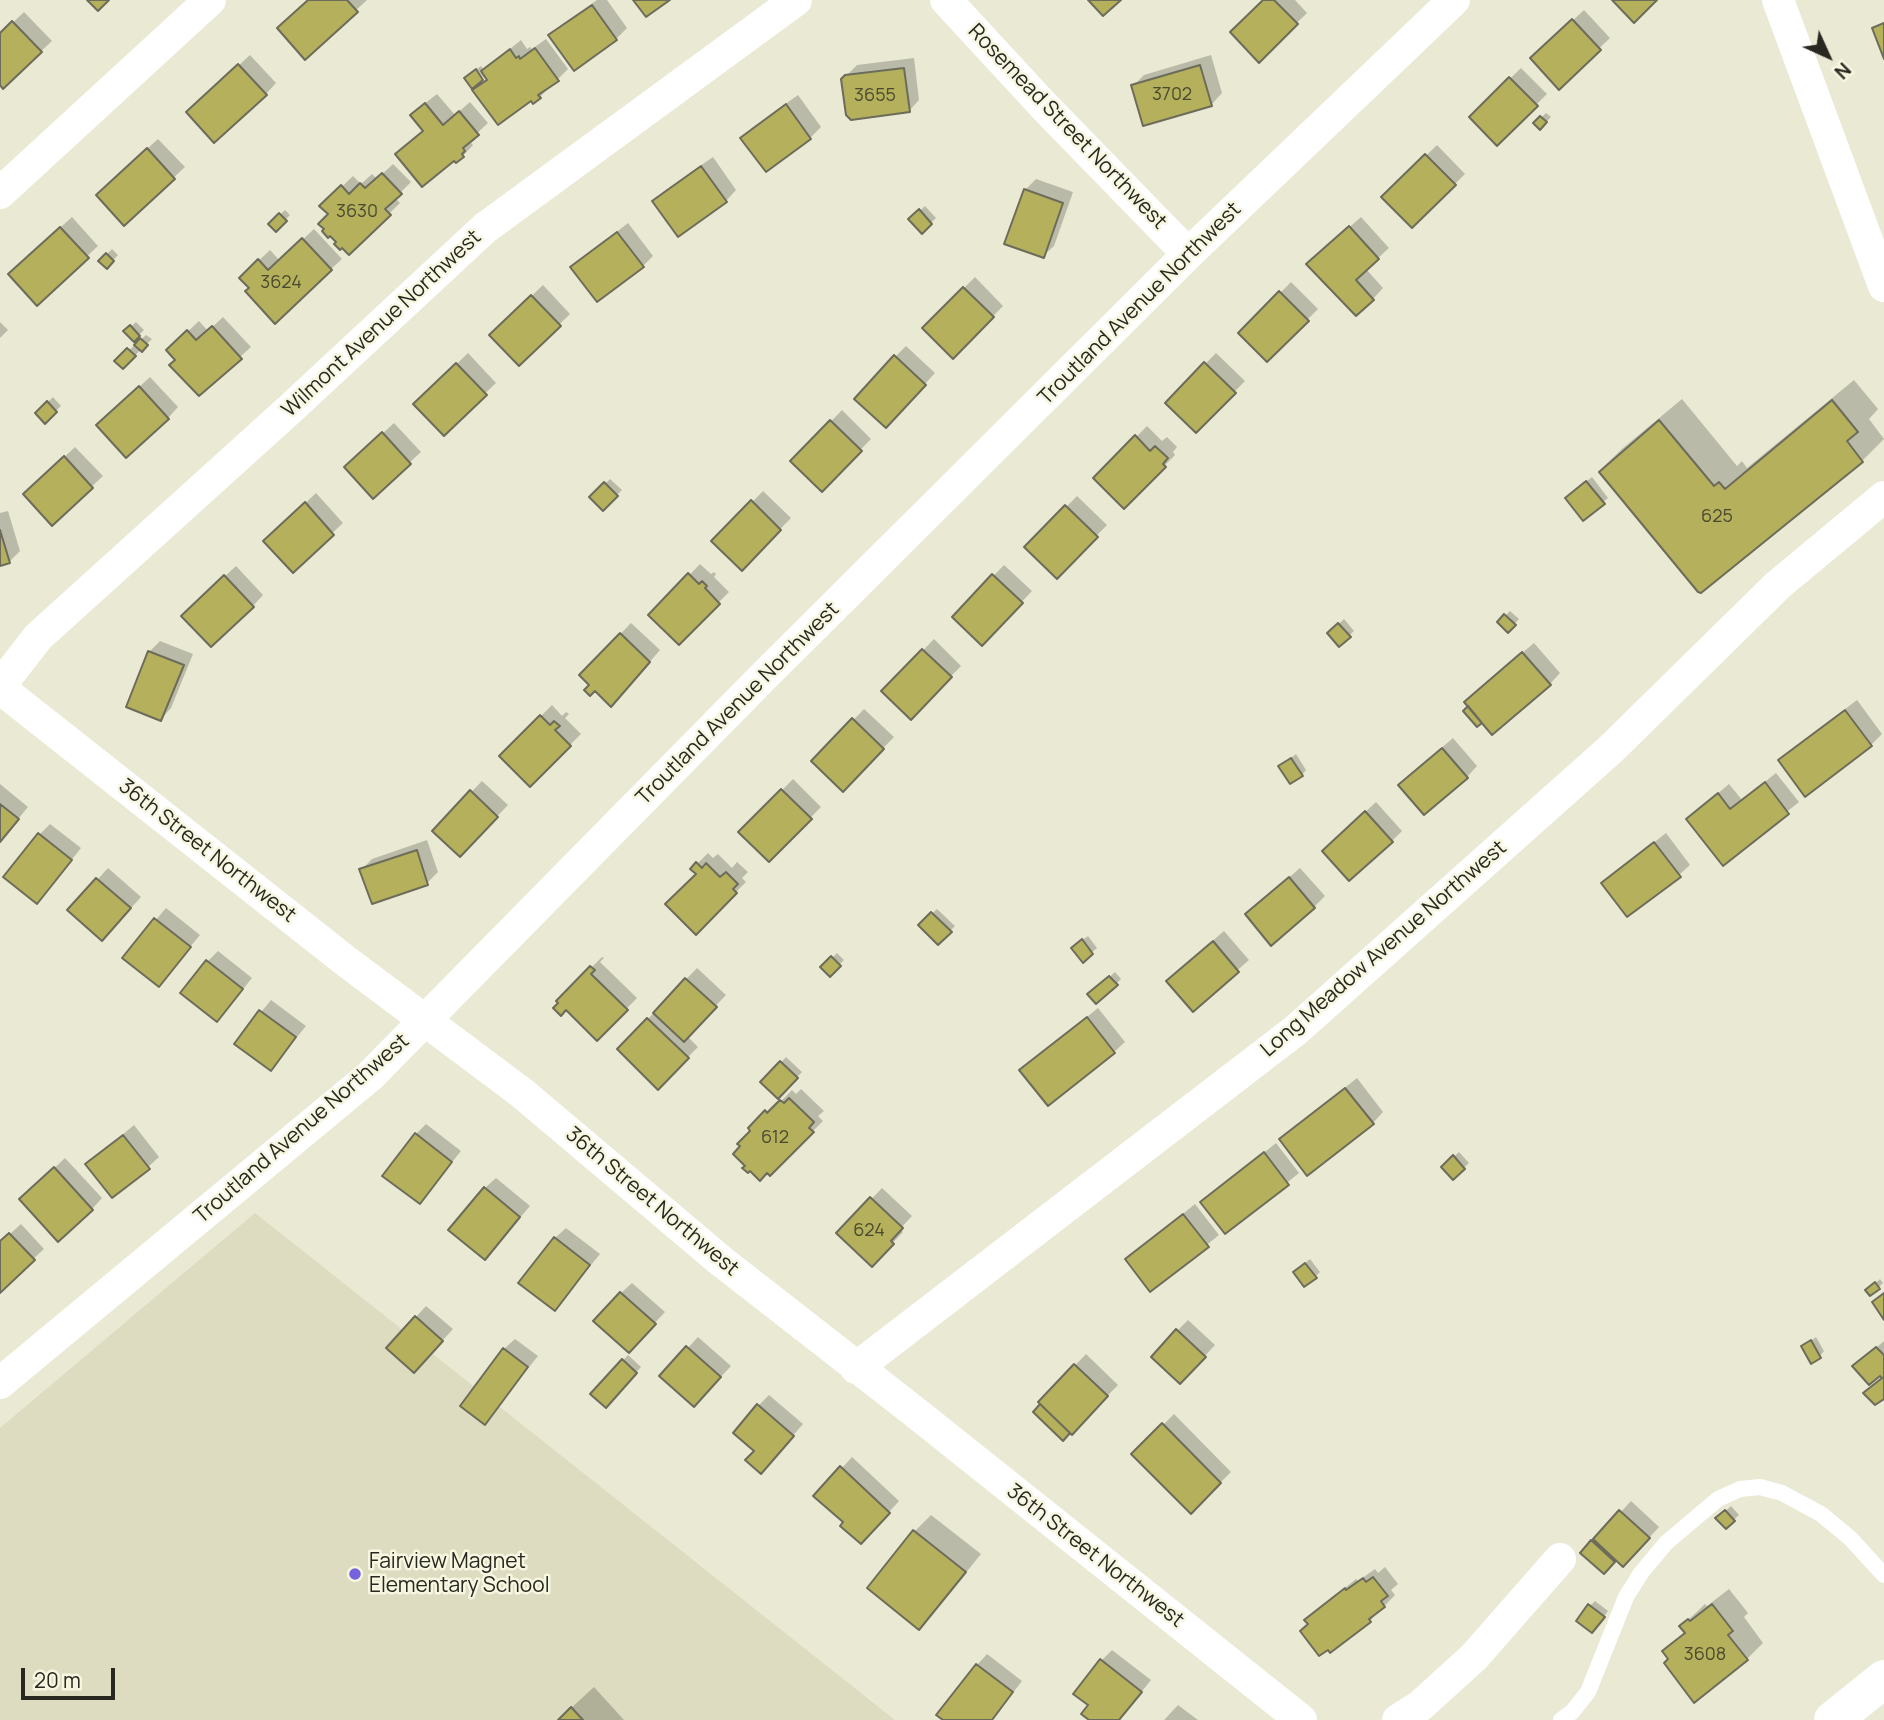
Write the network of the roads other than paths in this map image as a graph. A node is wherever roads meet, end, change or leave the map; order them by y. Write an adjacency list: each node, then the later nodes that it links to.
1 (210, 0): 6 (street)
2 (796, 0): 10 (street, Wilmont Avenue Northwest)
3 (946, 0): 7 (street, Rosemead Street Northwest)
4 (1454, 0): 7 (street, Troutland Avenue Northwest)
5 (1778, 0): 8 (street)
6 (0, 193)
7 (1188, 254): 11 (street, Troutland Avenue Northwest)
8 (1884, 286)
9 (1884, 497): 12 (street, Long Meadow Avenue Northwest)
10 (0, 687): 11 (street, 36th Street Northwest)
11 (426, 1020): 12 (street, 36th Street Northwest); 13 (street, Troutland Avenue Northwest)
12 (856, 1367): 17 (street, 36th Street Northwest)
13 (0, 1383)
14 (1560, 1559): 18 (street)
15 (1884, 1575): 19 (lane)
16 (1884, 1679): 20 (street)
17 (1301, 1720)
18 (1398, 1720)
19 (1561, 1720)
20 (1833, 1720)

